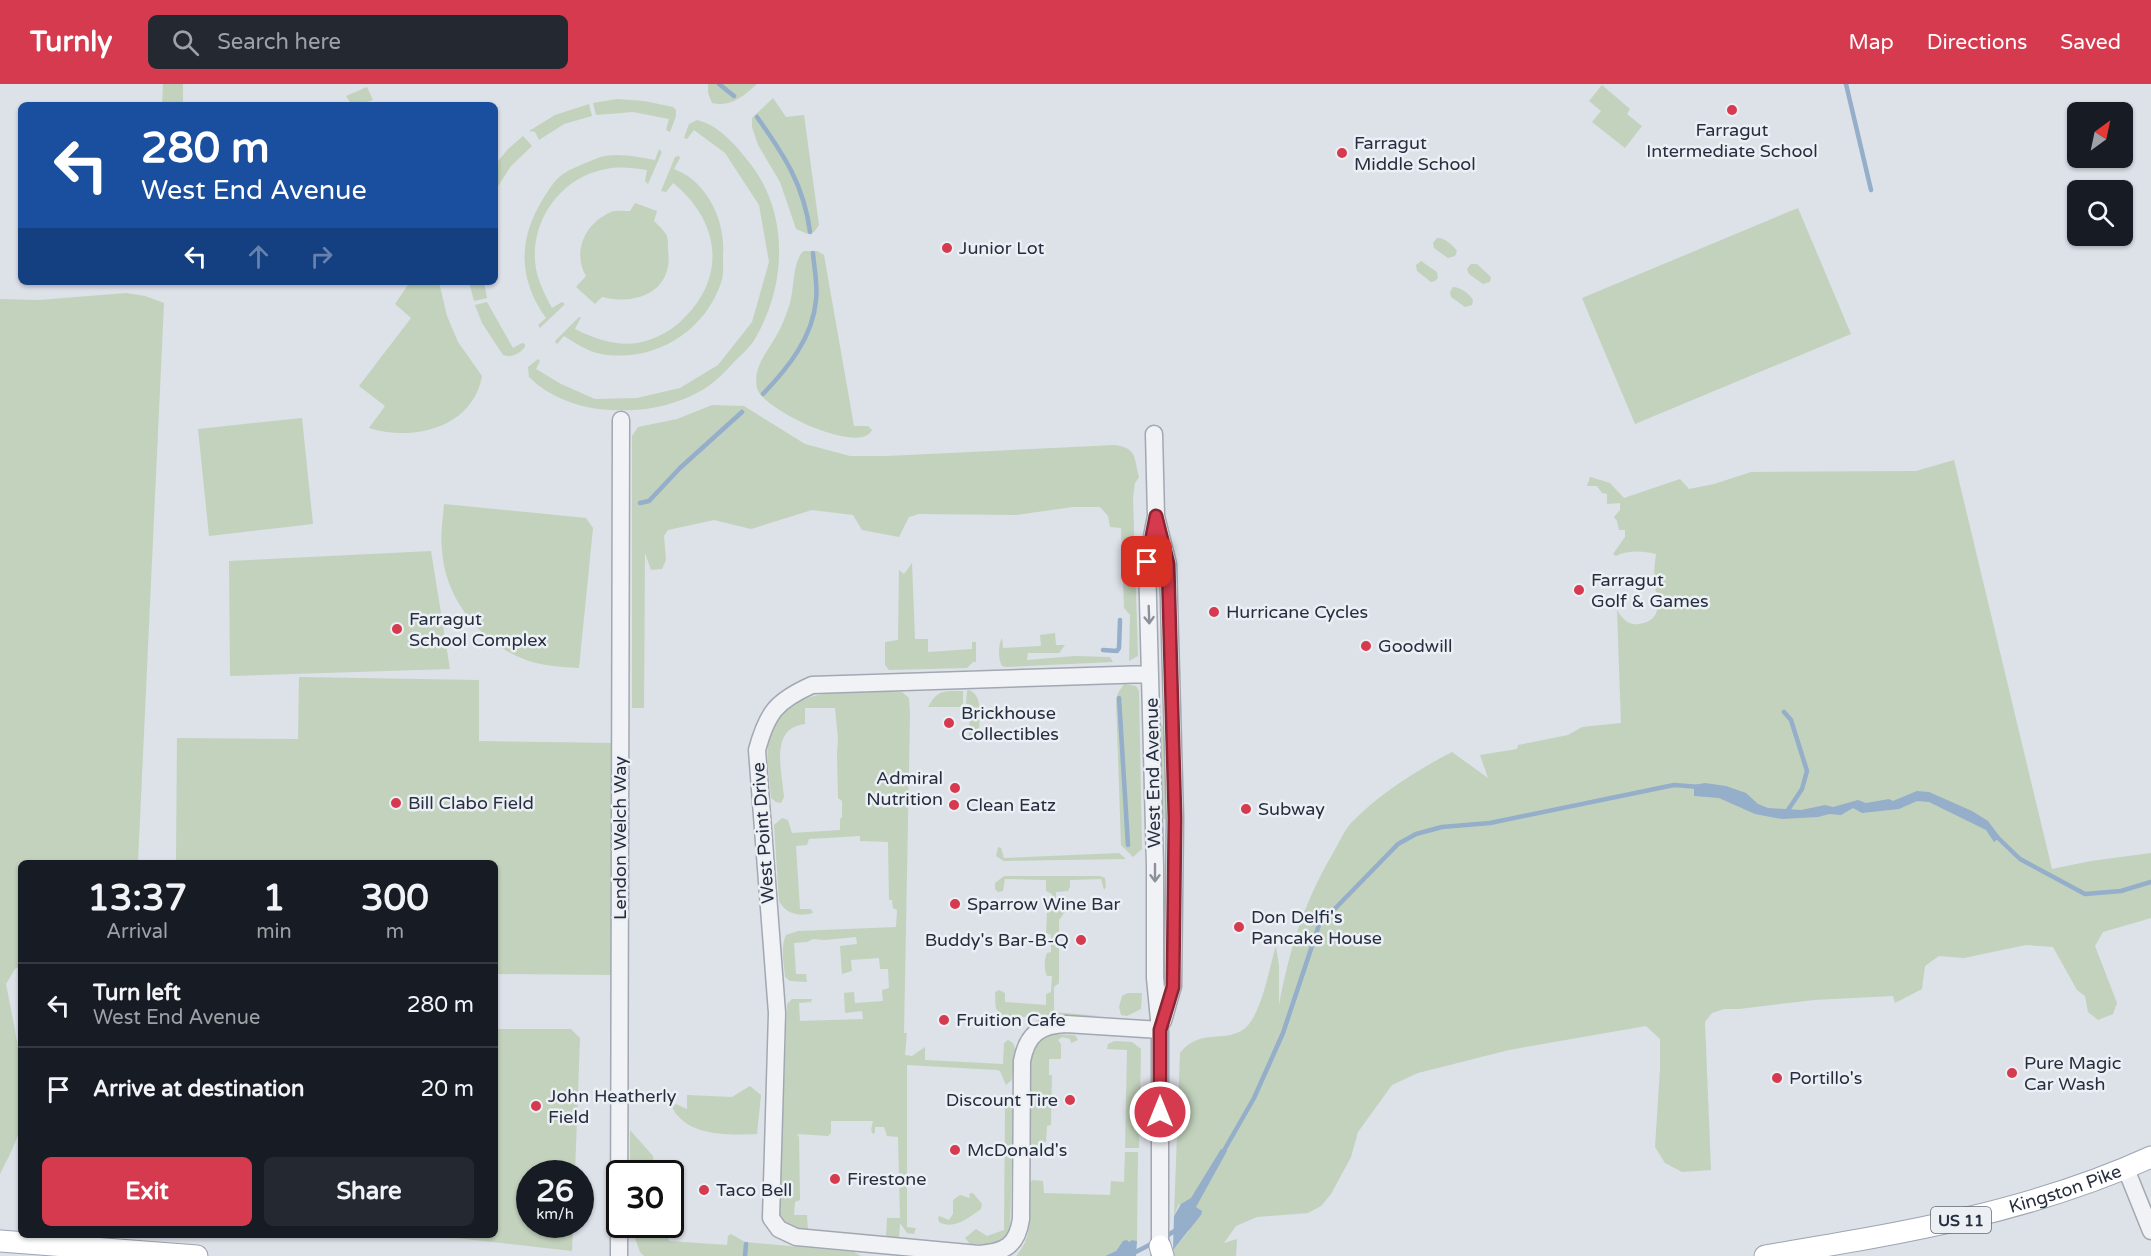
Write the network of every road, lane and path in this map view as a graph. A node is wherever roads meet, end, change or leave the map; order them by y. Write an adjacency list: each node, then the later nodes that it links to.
1 (621, 420): 13 (street, Lendon Welch Way)
2 (1154, 434): 3 (street, West End Avenue)
3 (1156, 516): 4 (street, West End Avenue, one-way to 4); 5 (street, West End Avenue)
4 (1150, 674): 5 (street, West End Avenue, one-way to 5); 10 (street, West Point Drive)
5 (1160, 1030): 10 (street); 11 (street, West End Avenue)
6 (2151, 1157): 7 (main road, Kingston Pike / US 11)
7 (2126, 1168): 8 (street); 14 (main road, Kingston Pike / US 11)
8 (2151, 1231)
9 (0, 1241): 12 (main road)
10 (878, 1251)
11 (1161, 1253)
12 (197, 1256)
13 (619, 1256)
14 (1765, 1256)

